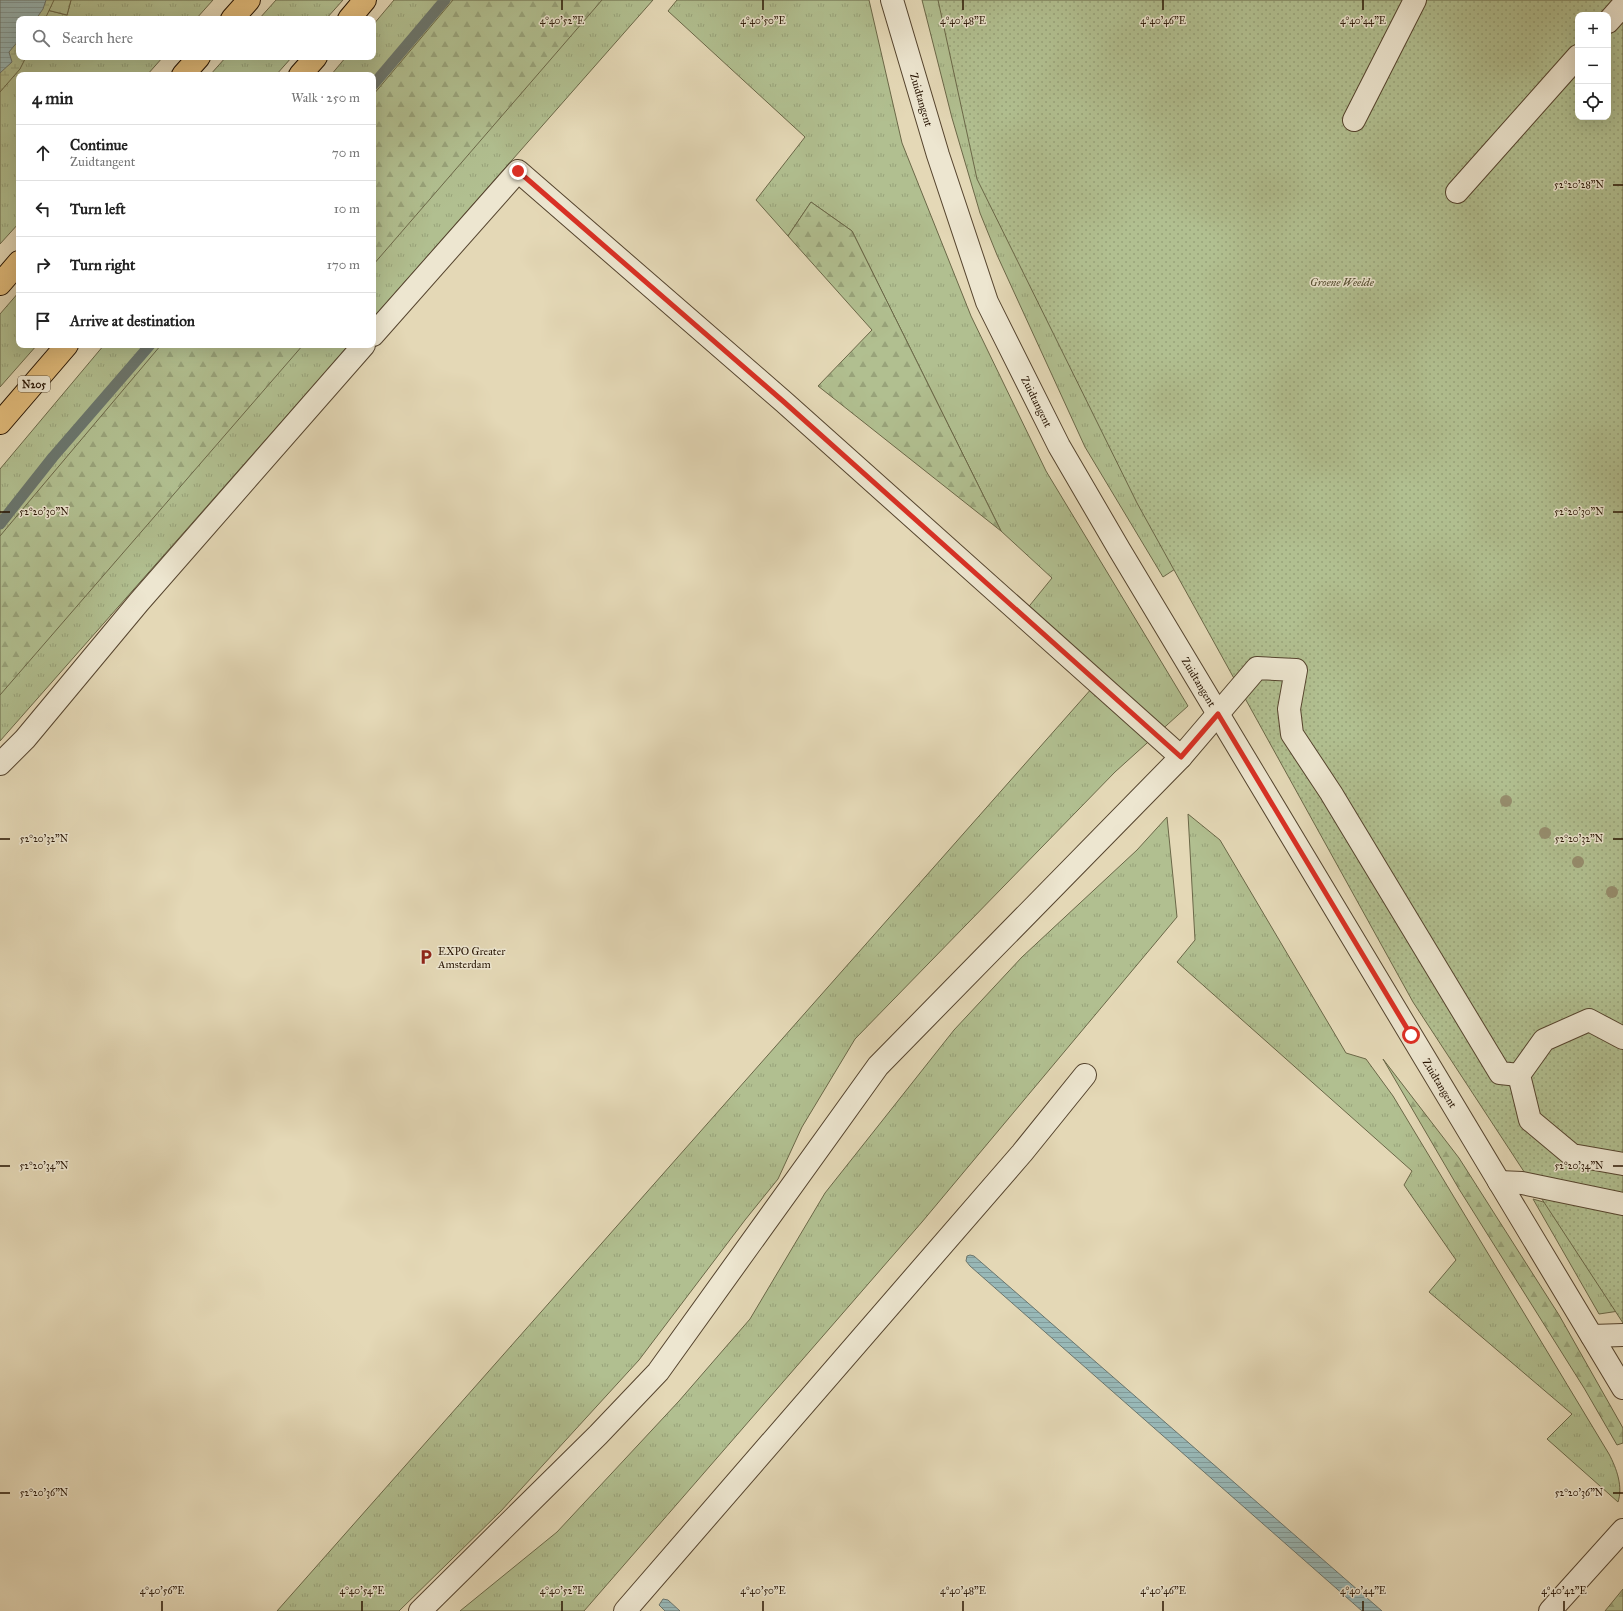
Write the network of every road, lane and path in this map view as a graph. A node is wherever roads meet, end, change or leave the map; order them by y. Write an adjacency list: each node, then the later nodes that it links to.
1 (249, 0): 6 (highway)
2 (365, 0): 7 (highway)
3 (892, 0): 22 (street, Zuidtangent)
4 (1415, 0): 14 (street)
5 (1623, 4): 8 (street)
6 (235, 16)
7 (352, 16)
8 (1611, 18)
9 (1575, 59): 15 (street)
10 (196, 60): 12 (highway)
11 (313, 60): 13 (highway)
12 (186, 72)
13 (303, 72)
14 (1354, 120)
15 (1457, 192)
16 (16, 265): 17 (highway)
17 (0, 284)
18 (376, 332): 23 (street)
19 (64, 348): 21 (highway, N205)
20 (361, 348): 24 (street)
21 (0, 423)
22 (1218, 714): 23 (street); 27 (street); 29 (street, Zuidtangent)
23 (1181, 757): 35 (street)
24 (0, 764)
25 (1623, 1038): 27 (street)
26 (1085, 1075): 36 (street)
27 (1519, 1075): 28 (street)
28 (1623, 1164)
29 (1499, 1182): 30 (street); 32 (street, Zuidtangent)
30 (1623, 1204)
31 (1623, 1335): 32 (street)
32 (1592, 1336): 33 (street, Zuidtangent)
33 (1623, 1388)
34 (1623, 1530): 37 (street)
35 (420, 1611)
36 (625, 1611)
37 (1550, 1611)

